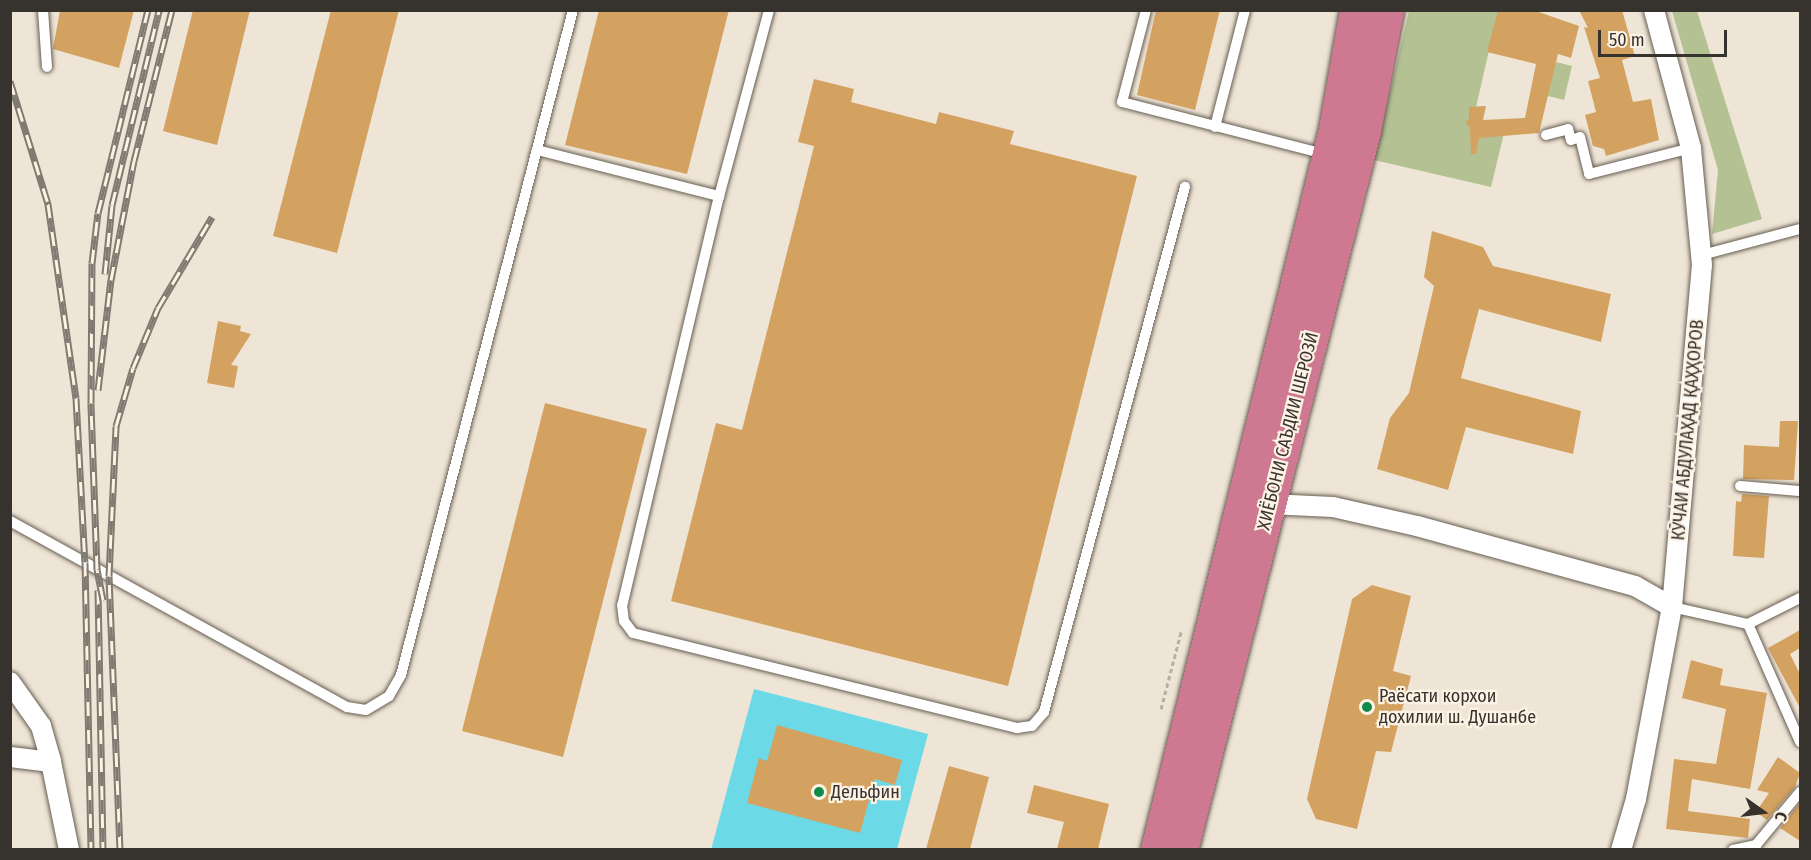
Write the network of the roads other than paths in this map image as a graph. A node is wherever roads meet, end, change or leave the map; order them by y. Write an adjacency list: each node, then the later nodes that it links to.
1 (43, 10): 9 (lane)
2 (573, 10): 13 (lane)
3 (768, 10): 16 (lane)
4 (1146, 10): 10 (lane)
5 (1245, 10): 10 (lane)
6 (1356, 10): 14 (highway, ХИЁБОНИ САЪДИИ ШЕРОЗӢ)
7 (1387, 10): 21 (highway, ХИЁБОНИ САЪДИИ ШЕРОЗӢ)
8 (1654, 10): 12 (street, КӮЧАИ АБДУЛАҲАД ҚАҲҲОРОВ)
9 (47, 67)
10 (1215, 127): 14 (lane)
11 (1546, 135): 12 (lane)
12 (1691, 148): 18 (street, КӮЧАИ АБДУЛАҲАД ҚАҲҲОРОВ)
13 (537, 150): 16 (lane); 22 (lane)
14 (1329, 155): 32 (highway, ХИЁБОНИ САЪДИИ ШЕРОЗӢ)
15 (1185, 187): 16 (lane)
16 (719, 196)
17 (1800, 229): 18 (lane)
18 (1701, 255): 24 (street, КӮЧАИ АБДУЛАҲАД ҚАҲҲОРОВ)
19 (1740, 486): 20 (lane)
20 (1800, 491)
21 (1269, 504): 24 (street); 33 (highway, ХИЁБОНИ САЪДИИ ШЕРОЗӢ)
22 (10, 521)
23 (1800, 598): 25 (lane)
24 (1672, 607): 25 (lane); 34 (street, КӮЧАИ АБДУЛАҲАД ҚАҲҲОРОВ)
25 (1748, 624): 27 (lane)
26 (10, 682): 29 (street)
27 (1800, 742)
28 (10, 757): 29 (street)
29 (51, 762): 31 (street)
30 (1800, 792): 35 (lane)
31 (69, 849)
32 (1156, 849)
33 (1181, 849)
34 (1621, 849)
35 (1732, 849)

